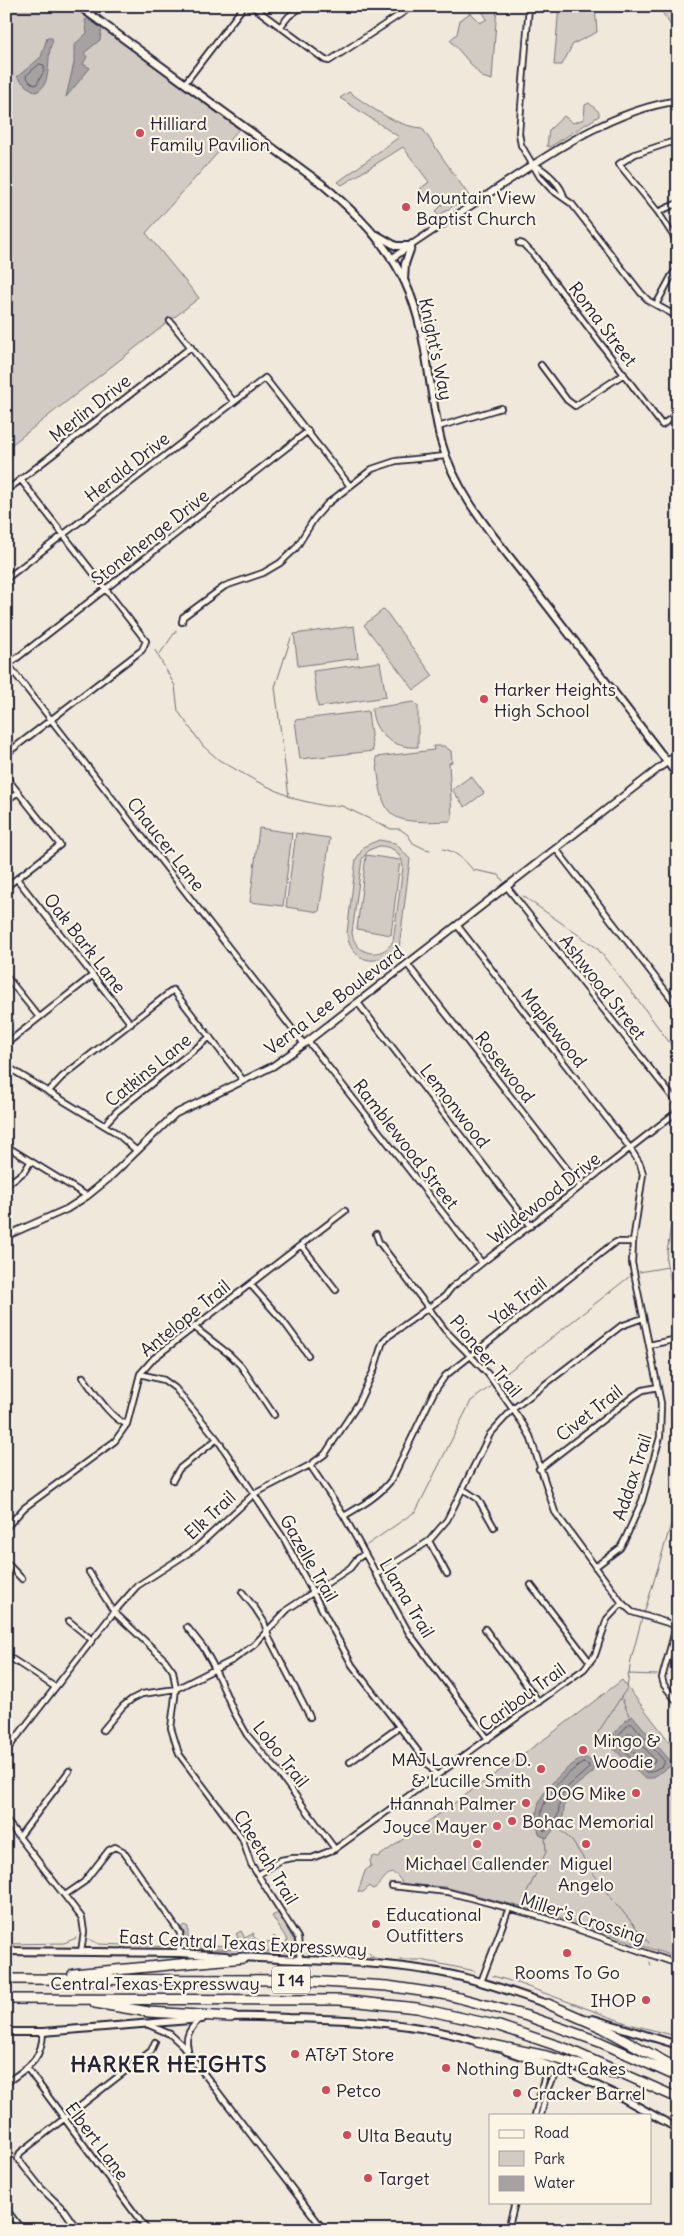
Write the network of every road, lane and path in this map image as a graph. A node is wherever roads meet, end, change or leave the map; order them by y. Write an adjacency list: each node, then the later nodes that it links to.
1 (79, 6): 8 (main road, Knight's Way)
2 (244, 6): 8 (street)
3 (252, 6): 7 (street)
4 (303, 6): 7 (street)
5 (414, 6): 7 (street)
6 (529, 6): 11 (street)
7 (280, 27)
8 (186, 83): 14 (main road, Knight's Way)
9 (678, 101): 11 (street)
10 (678, 140): 13 (street)
11 (534, 164): 17 (street); 21 (street)
12 (678, 203): 13 (street)
13 (658, 212): 16 (street)
14 (373, 232): 17 (main road); 18 (main road, Knight's Way)
15 (518, 242): 26 (street, Roma Street)
16 (678, 243)
17 (411, 245): 18 (street); 20 (main road)
18 (391, 259): 20 (main road, Knight's Way)
19 (678, 268): 21 (street)
20 (404, 281): 30 (main road, Knight's Way)
21 (656, 305): 22 (street)
22 (678, 317)
23 (170, 321): 24 (street)
24 (191, 347): 27 (street); 33 (street, Merlin Drive)
25 (541, 365): 26 (street)
26 (624, 374): 29 (street, Roma Street)
27 (234, 402): 31 (street, Herald Drive); 36 (street, Herald Drive)
28 (500, 408): 30 (street)
29 (678, 413)
30 (438, 427): 32 (main road, Knight's Way)
31 (308, 431): 34 (street); 38 (street, Stonehenge Drive)
32 (445, 456): 34 (street); 44 (main road, Knight's Way)
33 (21, 480): 35 (street, Merlin Drive); 36 (street)
34 (350, 486): 39 (street)
35 (6, 491)
36 (64, 534): 37 (street, Herald Drive); 38 (street)
37 (6, 579)
38 (106, 589): 40 (street, Stonehenge Drive); 41 (street)
39 (182, 622)
40 (7, 663): 41 (street, Chaucer Lane)
41 (52, 720): 42 (street); 62 (street, Chaucer Lane)
42 (6, 754)
43 (678, 754): 44 (main road)
44 (667, 762): 45 (main road, Knight's Way); 49 (street, Verna Lee Boulevard)
45 (678, 776)
46 (6, 777): 47 (street)
47 (18, 792): 48 (street); 50 (street)
48 (6, 801)
49 (556, 849): 52 (street, Verna Lee Boulevard); 58 (street)
50 (17, 879): 51 (street); 56 (street, Oak Bark Lane)
51 (6, 887)
52 (507, 887): 53 (street, Verna Lee Boulevard); 67 (street, Ashwood Street)
53 (457, 925): 54 (street, Verna Lee Boulevard); 71 (street, Maplewood)
54 (408, 964): 57 (street, Verna Lee Boulevard); 75 (street, Rosewood)
55 (6, 976): 59 (street)
56 (93, 976): 59 (street); 60 (street, Oak Bark Lane)
57 (358, 1003): 62 (street, Verna Lee Boulevard); 78 (street, Lemonwood)
58 (678, 1006)
59 (39, 1018): 63 (street)
60 (131, 1024): 61 (street); 66 (street)
61 (210, 1037): 65 (street); 69 (street, Catkins Lane)
62 (306, 1043): 65 (street, Verna Lee Boulevard); 83 (street, Ramblewood Street)
63 (6, 1044)
64 (6, 1066): 66 (street)
65 (244, 1080): 72 (street, Verna Lee Boulevard)
66 (48, 1092): 69 (street)
67 (678, 1104)
68 (678, 1111): 71 (street, Wildewood Drive)
69 (104, 1125): 72 (street)
70 (6, 1146): 73 (street)
71 (630, 1148): 75 (street, Wildewood Drive); 81 (street, Addax Trail)
72 (137, 1151): 76 (street, Verna Lee Boulevard)
73 (31, 1161): 74 (street); 76 (street)
74 (6, 1185)
75 (581, 1187): 78 (street, Wildewood Drive)
76 (87, 1196): 80 (street, Verna Lee Boulevard)
77 (346, 1211): 82 (street, Antelope Trail)
78 (531, 1226): 83 (street, Wildewood Drive)
79 (376, 1234): 86 (street, Pioneer Trail)
80 (6, 1236)
81 (633, 1242): 87 (street, Addax Trail); 92 (street, Yak Trail)
82 (301, 1245): 84 (street, Antelope Trail); 85 (street)
83 (482, 1264): 86 (street, Wildewood Drive)
84 (250, 1284): 88 (street, Antelope Trail); 91 (street)
85 (336, 1290)
86 (428, 1307): 92 (street, Pioneer Trail); 100 (street, Elk Trail)
87 (643, 1318): 90 (street, Addax Trail); 96 (street)
88 (194, 1327): 93 (street, Antelope Trail); 97 (street)
89 (678, 1340): 90 (street)
90 (648, 1344): 95 (street, Addax Trail)
91 (308, 1355)
92 (471, 1355): 96 (street, Pioneer Trail); 105 (street, Yak Trail)
93 (140, 1374): 98 (street, Antelope Trail); 99 (street, Gazelle Trail)
94 (83, 1377): 98 (street)
95 (658, 1387): 101 (street, Civet Trail); 111 (street, Addax Trail)
96 (513, 1409): 101 (street, Pioneer Trail); 103 (street)
97 (274, 1416)
98 (127, 1424): 107 (street, Antelope Trail)
99 (217, 1439): 102 (street); 104 (street, Gazelle Trail)
100 (310, 1466): 104 (street, Elk Trail); 105 (street, Llama Trail)
101 (539, 1469): 111 (street, Pioneer Trail)
102 (173, 1480)
103 (463, 1489): 106 (street); 108 (street)
104 (254, 1494): 118 (street, Gazelle Trail); 120 (street, Elk Trail)
105 (344, 1516): 109 (street, Llama Trail)
106 (494, 1527)
107 (6, 1528)
108 (429, 1541): 113 (street); 114 (street)
109 (364, 1554): 114 (street, Llama Trail); 118 (street)
110 (6, 1562): 115 (street)
111 (595, 1567): 119 (street, Pioneer Trail)
112 (89, 1572): 120 (street, Cheetah Trail)
113 (447, 1574)
114 (376, 1575): 138 (street, Llama Trail)
115 (22, 1579)
116 (531, 1585): 129 (street)
117 (242, 1592): 126 (street)
118 (313, 1592): 126 (street); 136 (street, Gazelle Trail)
119 (622, 1603): 123 (street, Pioneer Trail); 129 (street, Caribou Trail)
120 (114, 1612): 127 (street, Elk Trail); 132 (street, Cheetah Trail)
121 (678, 1620): 123 (street)
122 (69, 1621): 127 (street)
123 (677, 1626): 134 (street)
124 (187, 1627): 130 (street, Lobo Trail)
125 (485, 1629): 133 (street)
126 (266, 1631): 130 (street); 135 (street)
127 (92, 1640): 131 (street, Elk Trail)
128 (6, 1655): 131 (street)
129 (590, 1662): 133 (street, Caribou Trail)
130 (215, 1670): 132 (street); 145 (street, Lobo Trail)
131 (55, 1687): 139 (street, Elk Trail)
132 (176, 1689): 137 (street); 146 (street, Cheetah Trail)
133 (538, 1702): 138 (street, Caribou Trail)
134 (678, 1703)
135 (310, 1717)
136 (400, 1727): 140 (street); 142 (street, Gazelle Trail)
137 (103, 1730)
138 (488, 1739): 142 (street, Caribou Trail)
139 (6, 1751)
140 (350, 1762)
141 (70, 1771): 144 (street)
142 (437, 1776): 145 (street, Caribou Trail)
143 (6, 1820): 144 (street)
144 (19, 1837): 148 (street)
145 (335, 1849): 146 (street, Caribou Trail)
146 (258, 1875): 154 (street, Cheetah Trail)
147 (392, 1886): 149 (street, Miller's Crossing)
148 (64, 1896): 151 (street); 152 (street)
149 (509, 1908): 155 (street, Miller's Crossing); 158 (street)
150 (6, 1951): 151 (main road, East Central Texas Expressway)
151 (81, 1952): 152 (main road, East Central Texas Expressway)
152 (178, 1953): 153 (main road, East Central Texas Expressway)
153 (244, 1958): 154 (main road, East Central Texas Expressway); 157 (highway)
154 (300, 1960): 158 (main road, East Central Texas Expressway)
155 (678, 1964)
156 (6, 1979): 157 (highway, Central Texas Expressway / I 14)
157 (57, 1979): 175 (highway, Central Texas Expressway / I 14)
158 (481, 1982): 161 (main road, East Central Texas Expressway)
159 (6, 1999): 160 (highway, Central Texas Expressway / I 14)
160 (70, 1999): 162 (highway); 177 (highway, Central Texas Expressway / I 14)
161 (548, 2004): 169 (main road, East Central Texas Expressway); 173 (highway)
162 (230, 2017): 163 (main road); 168 (main road)
163 (199, 2019): 164 (main road); 170 (street)
164 (143, 2024): 166 (main road); 170 (street)
165 (6, 2032): 166 (main road)
166 (43, 2032): 172 (street)
167 (155, 2042): 183 (street)
168 (478, 2042): 171 (main road); 178 (highway)
169 (678, 2045)
170 (190, 2055): 190 (street)
171 (533, 2060): 174 (main road); 179 (street)
172 (27, 2068): 176 (street); 183 (street, Elbert Lane)
173 (678, 2069)
174 (566, 2071): 180 (street); 181 (main road)
175 (678, 2077)
176 (6, 2083)
177 (678, 2098)
178 (678, 2102)
179 (535, 2114)
180 (541, 2114)
181 (651, 2114)
182 (652, 2114): 184 (main road)
183 (63, 2118): 188 (street); 189 (street, Elbert Lane)
184 (678, 2129)
185 (514, 2204): 191 (street)
186 (6, 2209): 187 (street)
187 (22, 2230)
188 (78, 2230)
189 (147, 2230)
190 (324, 2230)
191 (508, 2230)

